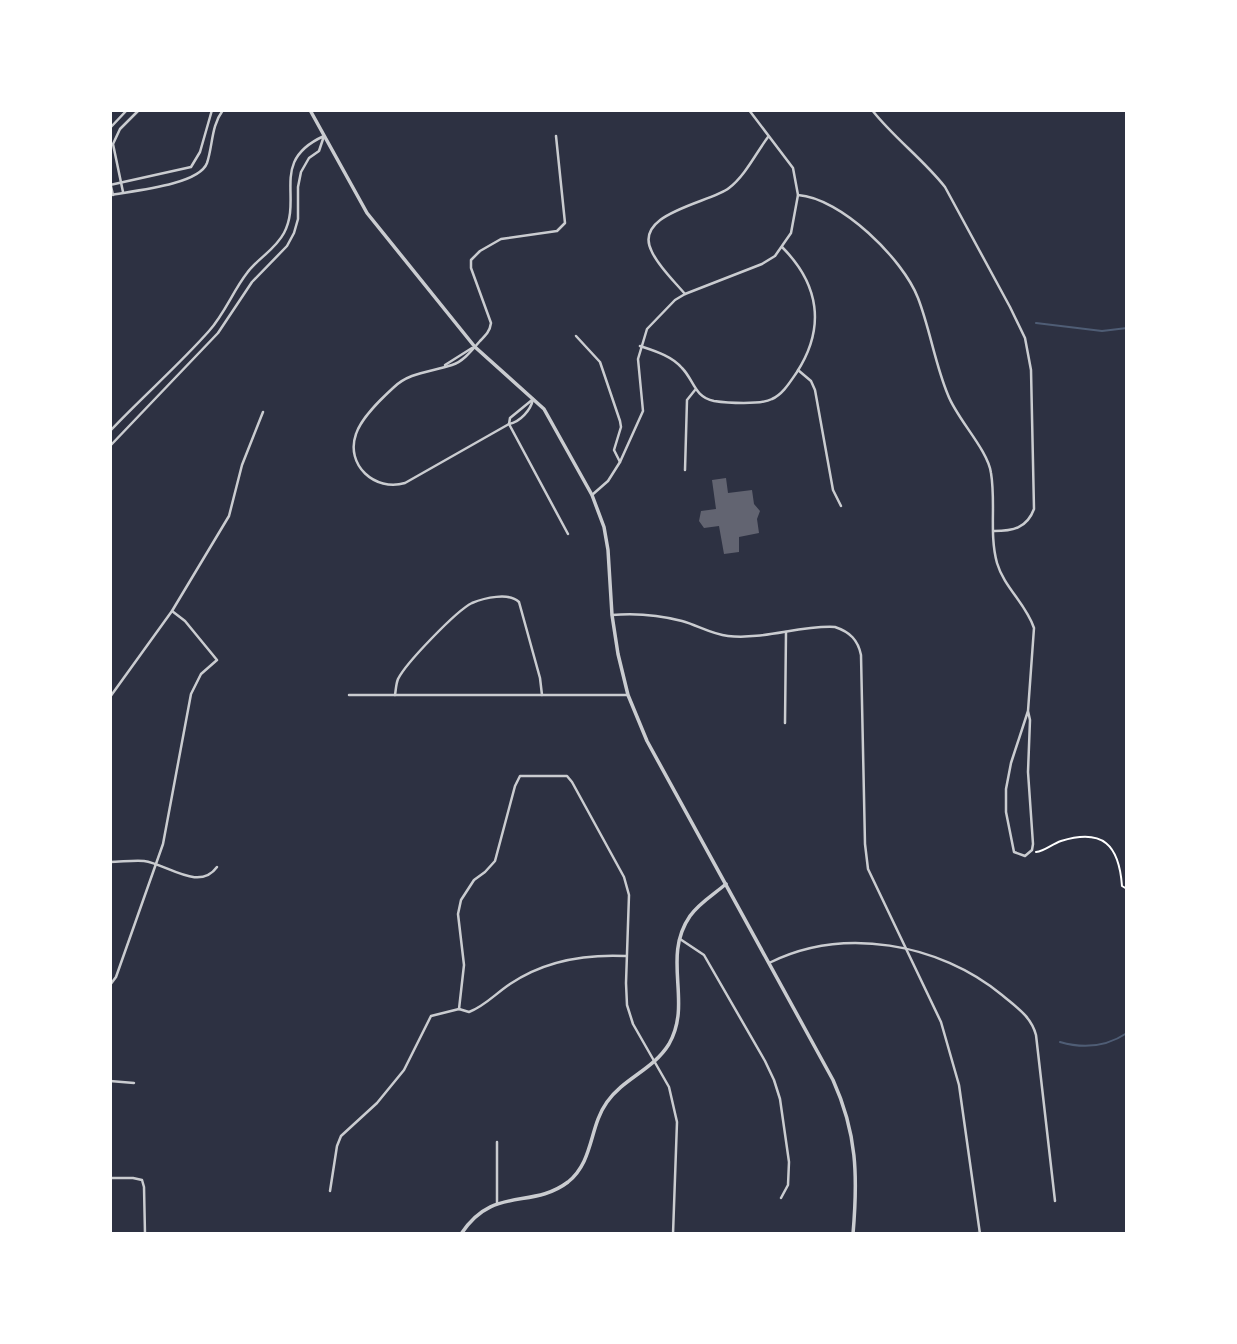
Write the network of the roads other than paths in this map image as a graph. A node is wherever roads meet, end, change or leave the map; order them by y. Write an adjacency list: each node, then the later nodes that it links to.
1 (127, 110): 8 (street)
2 (139, 110): 14 (street)
3 (212, 110): 14 (street)
4 (223, 110): 16 (street)
5 (310, 110): 10 (street)
6 (749, 110): 11 (street)
7 (872, 110): 37 (street)
8 (110, 128)
9 (556, 135): 25 (street)
10 (324, 136): 12 (street); 13 (street); 25 (street)
11 (769, 136): 18 (street); 22 (street)
12 (299, 155): 13 (street); 20 (street)
13 (307, 161): 21 (street)
14 (121, 183): 15 (street); 16 (street)
15 (110, 184): 17 (street)
16 (123, 192): 17 (street)
17 (111, 195)
18 (798, 195): 19 (street); 37 (street)
19 (782, 247): 22 (street); 26 (street)
20 (238, 287): 21 (street); 31 (street)
21 (246, 292): 32 (street)
22 (685, 294): 24 (street)
23 (576, 336): 33 (street)
24 (640, 345): 27 (street); 33 (street)
25 (475, 346): 28 (street); 30 (street)
26 (798, 370): 27 (street); 36 (street)
27 (695, 390): 34 (street)
28 (533, 399): 30 (street); 30 (street); 35 (street)
29 (263, 412): 39 (street)
30 (509, 424): 38 (street)
31 (110, 431)
32 (110, 446)
33 (620, 463): 35 (street)
34 (685, 470)
35 (592, 495): 40 (street)
36 (841, 506)
37 (994, 531): 47 (street)
38 (568, 534)
39 (172, 611): 46 (street); 50 (street)
40 (612, 615): 41 (street); 45 (street)
41 (786, 632): 48 (street); 54 (street)
42 (349, 695): 43 (street)
43 (395, 695): 44 (street); 44 (street)
44 (542, 695): 45 (street)
45 (628, 695): 52 (street)
46 (110, 697)
47 (1028, 710): 47 (street)
48 (785, 723)
49 (110, 862): 50 (street)
50 (156, 864): 51 (street); 57 (street)
51 (217, 867)
52 (726, 884): 53 (street); 56 (street)
53 (679, 939): 59 (street); 65 (street)
54 (907, 949): 56 (street); 66 (street); 68 (street)
55 (626, 956): 58 (street); 58 (street); 59 (street)
56 (769, 963): 72 (street)
57 (110, 985)
58 (459, 1009): 64 (street)
59 (656, 1061): 67 (street); 71 (street)
60 (110, 1081): 61 (street)
61 (134, 1083)
62 (497, 1142): 67 (street)
63 (110, 1178): 69 (street)
64 (330, 1191)
65 (781, 1198)
66 (1055, 1201)
67 (497, 1203): 70 (street)
68 (980, 1233): 73 (street)
69 (145, 1234)
70 (461, 1234)
71 (673, 1234)
72 (853, 1234)
73 (964, 1234)

